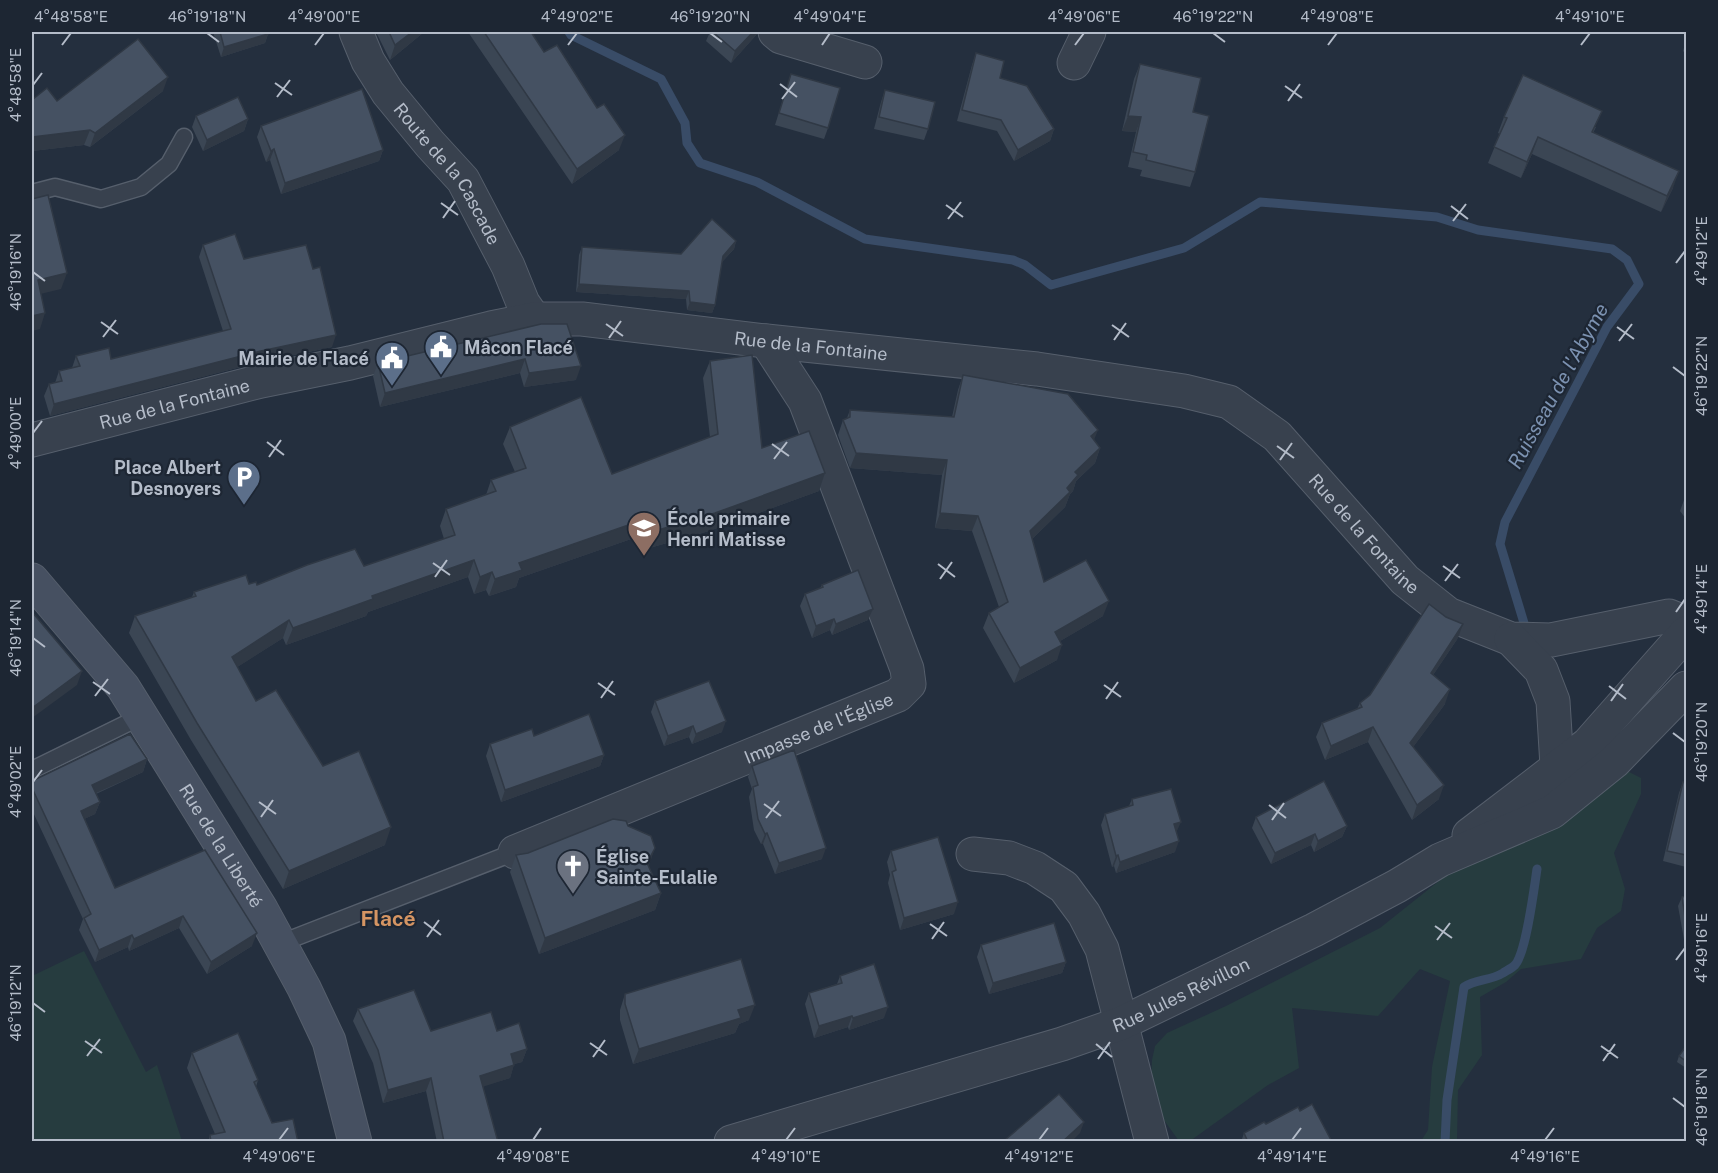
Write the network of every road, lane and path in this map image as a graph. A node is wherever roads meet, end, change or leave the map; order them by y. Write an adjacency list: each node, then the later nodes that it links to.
1 (356, 32): 8 (street, Route de la Cascade)
2 (775, 32): 4 (street)
3 (1089, 32): 5 (street)
4 (865, 62)
5 (1074, 63)
6 (184, 137): 7 (lane)
7 (32, 193)
8 (534, 319): 9 (street, Rue de la Fontaine); 10 (street, Rue de la Fontaine)
9 (766, 341): 14 (street, Rue de la Fontaine); 19 (street, Impasse de l'Église)
10 (32, 441)
11 (32, 580): 16 (street, Rue de la Liberté)
12 (1686, 623): 14 (street, Rue de la Fontaine)
13 (1686, 633): 17 (street, Rue Jules Révillon)
14 (1511, 639): 17 (street, Rue de la Fontaine)
15 (1686, 688): 21 (street, Rue Jules Révillon)
16 (142, 717): 18 (lane); 22 (street, Rue de la Liberté)
17 (1557, 766): 21 (street, Rue Jules Révillon)
18 (32, 770)
19 (515, 852): 22 (lane)
20 (974, 854): 23 (street)
21 (1440, 860): 23 (street, Rue Jules Révillon)
22 (281, 943): 24 (street, Rue de la Liberté)
23 (1122, 1023): 25 (street, Rue Jules Révillon); 26 (street)
24 (355, 1142)
25 (731, 1142)
26 (1152, 1142)

